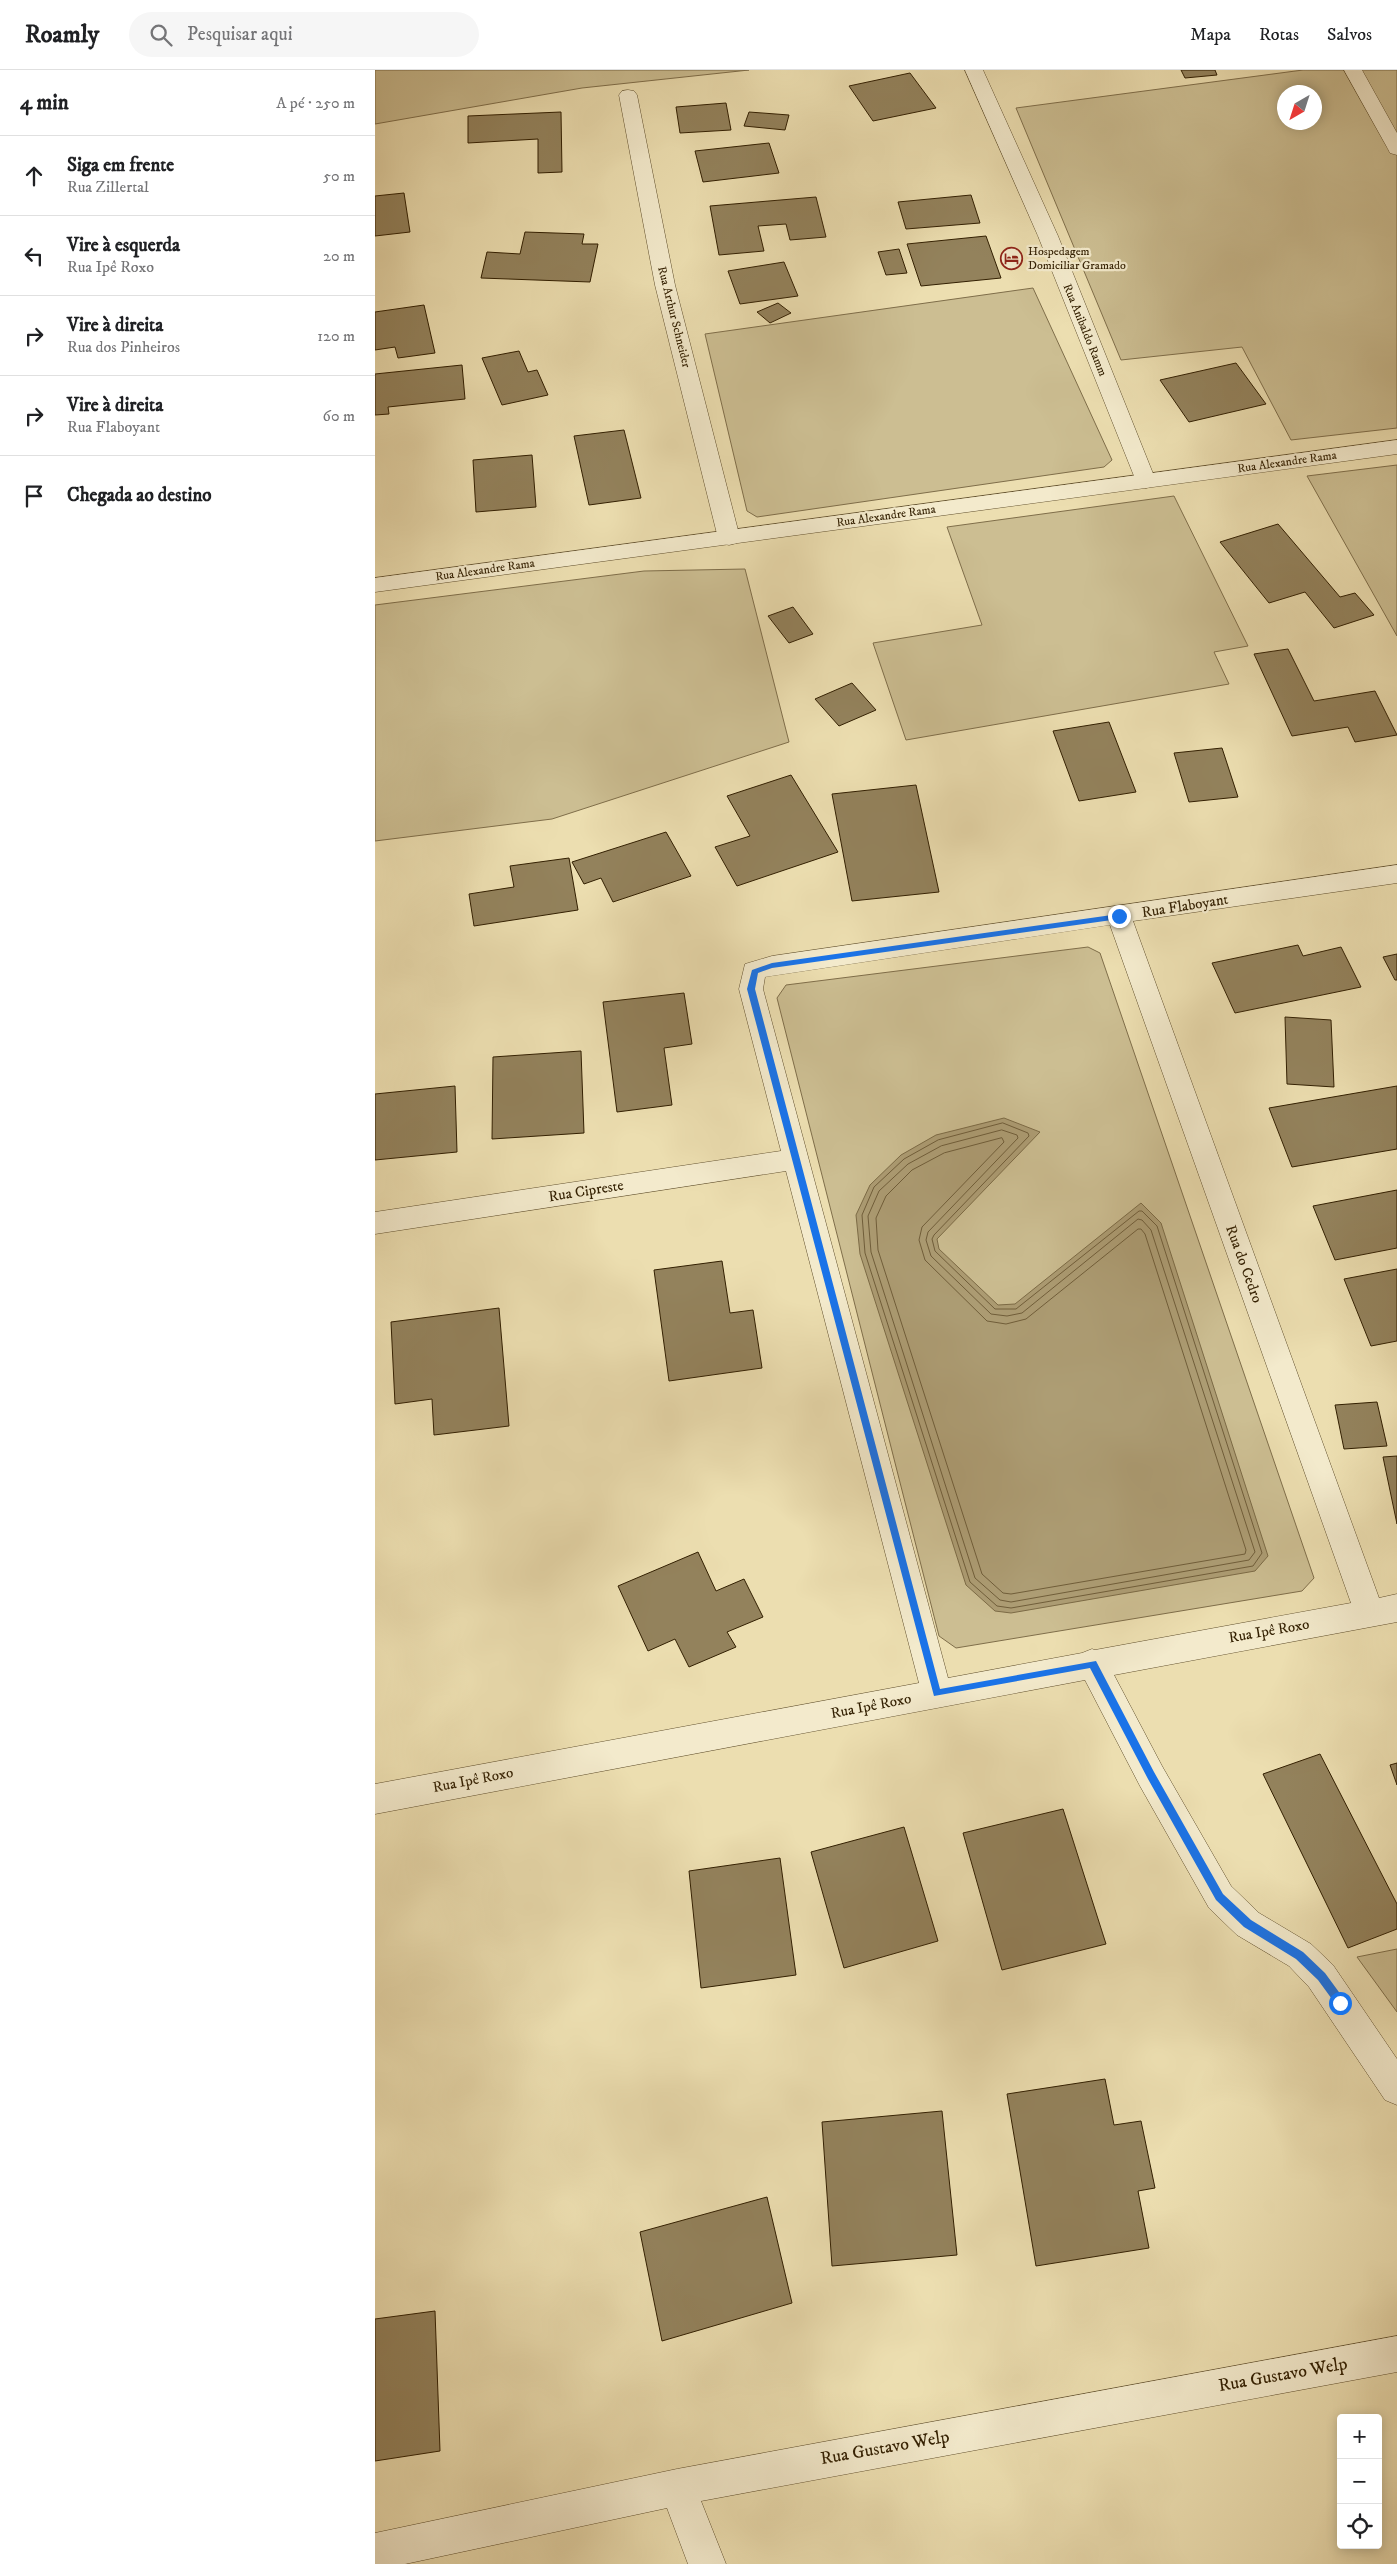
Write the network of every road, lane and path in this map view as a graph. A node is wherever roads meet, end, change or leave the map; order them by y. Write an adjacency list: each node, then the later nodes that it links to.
1 (974, 70): 6 (street, Rua Anibaldo Ramm)
2 (1353, 70): 4 (street)
3 (628, 95): 7 (street, Rua Arthur Schneider)
4 (1397, 149)
5 (1397, 447): 6 (street, Rua Alexandre Rama)
6 (1146, 481): 7 (street, Rua Alexandre Rama)
7 (729, 538): 8 (street, Rua Alexandre Rama)
8 (375, 585)
9 (1397, 874): 10 (street, Rua Flaboyant)
10 (1119, 916): 11 (street, Rua Flaboyant); 13 (street, Rua do Cedro)
11 (796, 1159): 12 (street, Rua Cipreste); 15 (street)
12 (375, 1223)
13 (1383, 1610): 14 (street, Rua Ipê Roxo)
14 (1092, 1664): 15 (street, Rua Ipê Roxo); 17 (street)
15 (937, 1694): 16 (street, Rua Ipê Roxo)
16 (375, 1799)
17 (1397, 2088)
18 (1397, 2354): 19 (street, Rua Gustavo Welp)
19 (677, 2487): 20 (street, Rua Gustavo Welp); 21 (street)
20 (375, 2552)
21 (707, 2564)

